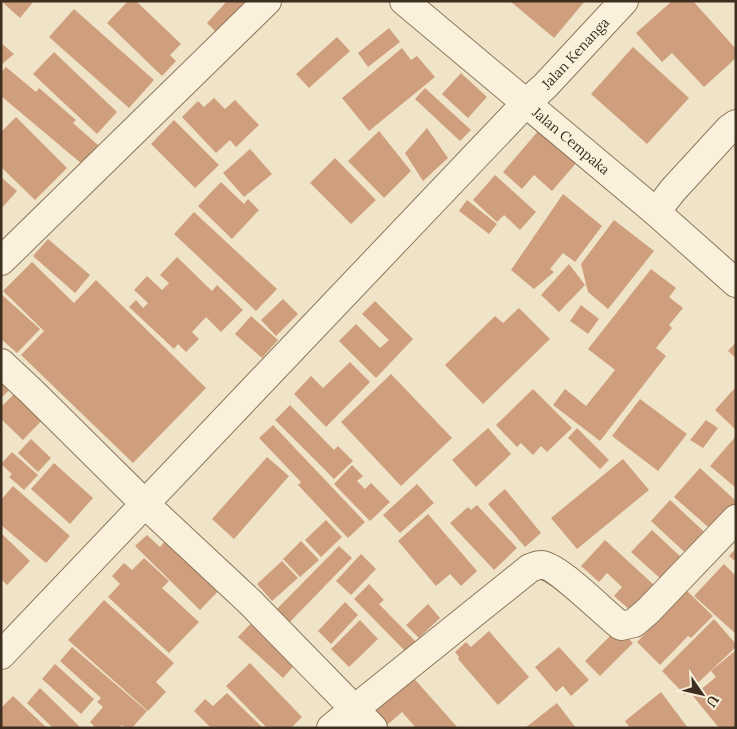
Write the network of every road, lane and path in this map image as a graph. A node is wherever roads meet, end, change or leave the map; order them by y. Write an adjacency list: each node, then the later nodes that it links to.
1 (267, 1): 7 (street)
2 (404, 1): 4 (street, Jalan Cempaka)
3 (624, 1): 4 (street, Jalan Kenanga)
4 (542, 88): 6 (street, Jalan Cempaka); 10 (street, Jalan Kenanga)
5 (736, 124): 6 (street)
6 (656, 212): 8 (street, Jalan Cempaka)
7 (1, 262)
8 (736, 283)
9 (1, 363): 10 (street)
10 (145, 504): 12 (street, Jalan Kenanga); 13 (street)
11 (736, 519): 13 (street)
12 (1, 655)
13 (364, 718): 14 (street)
14 (331, 728)

